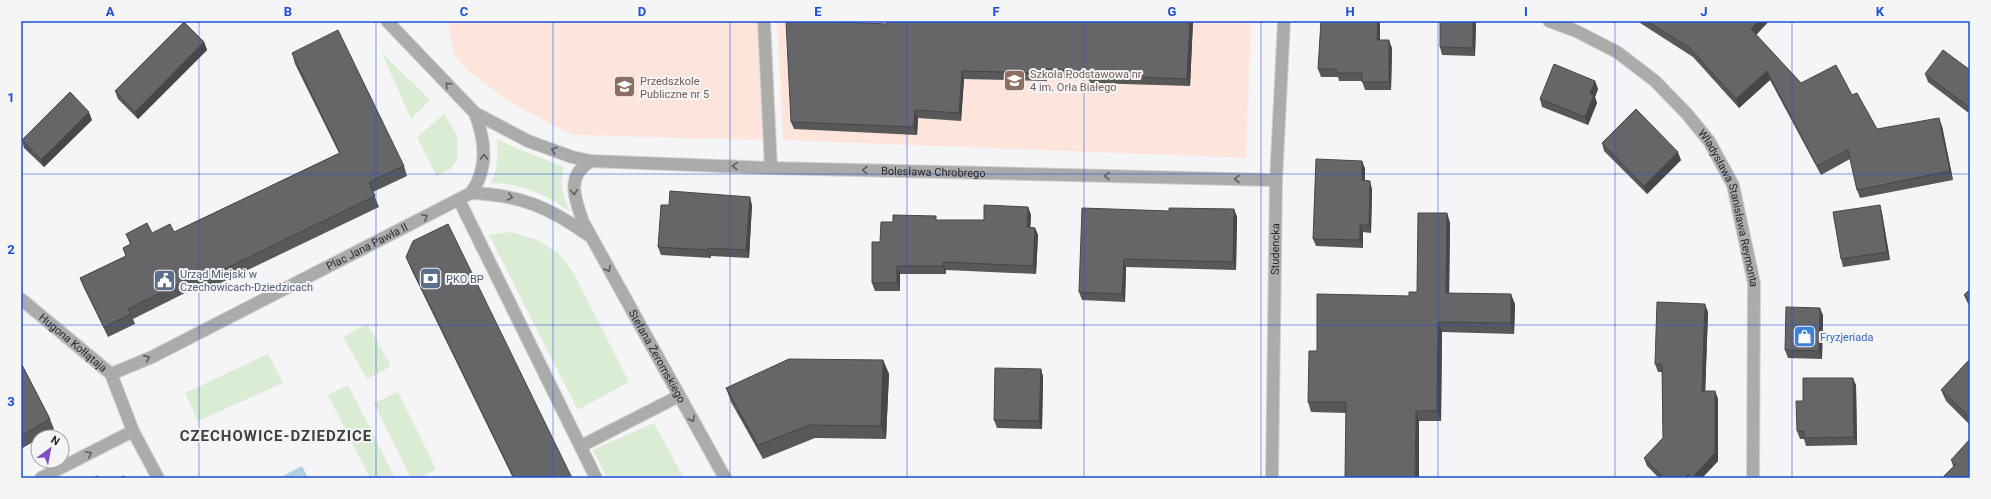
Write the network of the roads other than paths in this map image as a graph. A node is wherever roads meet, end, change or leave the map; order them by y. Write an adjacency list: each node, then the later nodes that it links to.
1 (387, 21): 5 (street, one-way to 1)
2 (764, 21): 7 (street)
3 (1284, 21): 8 (street, Studencka)
4 (1549, 21): 22 (street, Władysława Stanisława Reymonta)
5 (475, 113): 6 (street, Bolesława Chrobrego, one-way to 5); 9 (street, one-way to 5)
6 (591, 161): 7 (street, Bolesława Chrobrego, one-way to 6); 11 (street, Stefana Żeromskiego, one-way to 11)
7 (771, 168): 8 (street, Bolesława Chrobrego, one-way to 7)
8 (1276, 180): 21 (street, Studencka)
9 (471, 193): 10 (street, Plac Jana Pawła II); 11 (street, one-way to 11)
10 (459, 200): 13 (street, Plac Jana Pawła II, one-way to 10); 16 (street)
11 (589, 235): 14 (street, Stefana Żeromskiego, one-way to 14)
12 (21, 299): 13 (street, Hugona Kołłątaja)
13 (111, 374): 15 (street, Hugona Kołłątaja)
14 (679, 396): 16 (street); 20 (street, Stefana Żeromskiego, one-way to 20)
15 (133, 431): 17 (street, one-way to 15); 18 (street, Hugona Kołłątaja)
16 (581, 446): 19 (street)
17 (41, 478)
18 (158, 478)
19 (596, 478)
20 (725, 478)
21 (1272, 478)
22 (1753, 478)

